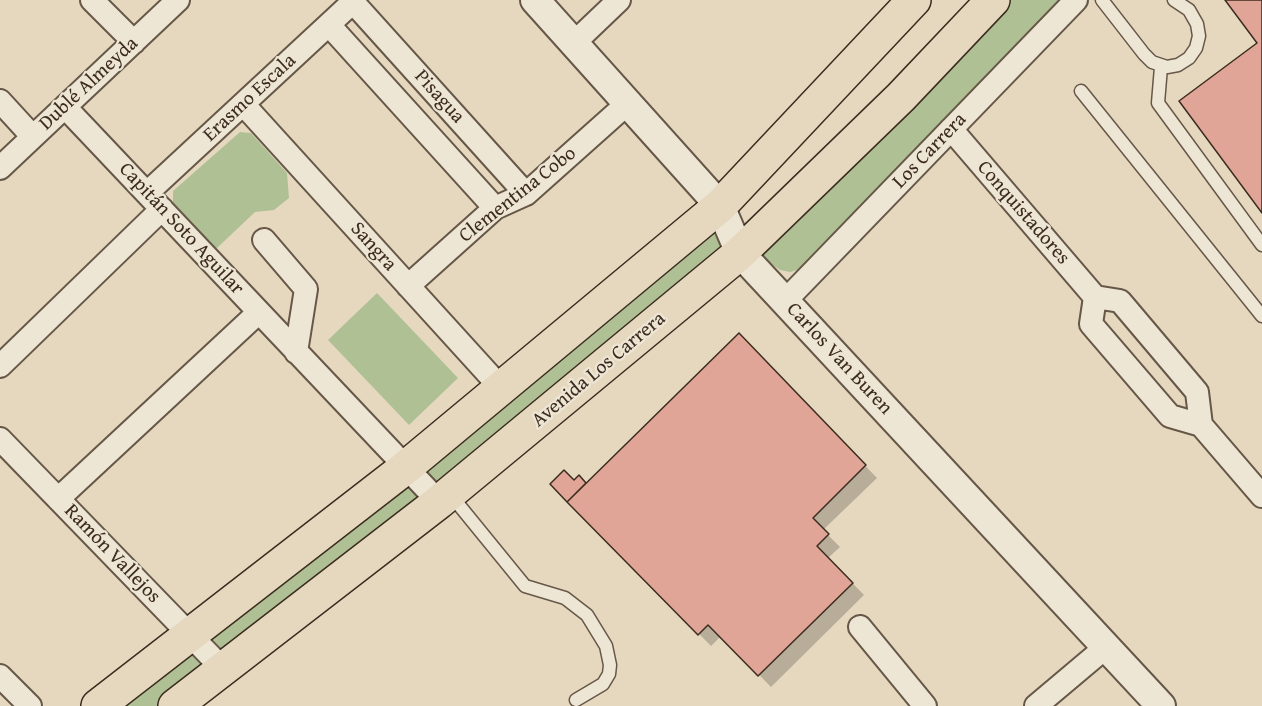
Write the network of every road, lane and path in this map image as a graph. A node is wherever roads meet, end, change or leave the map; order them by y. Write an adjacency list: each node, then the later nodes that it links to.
1 (92, 0): 12 (street)
2 (178, 0): 12 (street, Dublé Almeyda)
3 (535, 0): 13 (street, Carlos Van Buren)
4 (619, 0): 13 (street)
5 (914, 0): 25 (main road)
6 (993, 0): 29 (main road, Avenida Los Carrera)
7 (1076, 0): 20 (street, Los Carrera)
8 (1102, 0): 14 (lane)
9 (1174, 0): 14 (lane)
10 (352, 1): 11 (street, Erasmo Escala); 23 (street, Pisagua)
11 (329, 25): 18 (street, Erasmo Escala); 26 (street, Pisagua)
12 (134, 42): 19 (street, Dublé Almeyda)
13 (574, 43): 17 (street, Carlos Van Buren)
14 (1161, 67): 28 (lane)
15 (1082, 91): 34 (lane)
16 (0, 101): 21 (street)
17 (628, 103): 23 (street, Clementina Cobo); 25 (street, Carlos Van Buren)
18 (243, 104): 24 (street, Erasmo Escala); 30 (street, Sangra)
19 (65, 107): 21 (street, Dublé Almeyda); 24 (street, Capitán Soto Aguilar)
20 (951, 129): 31 (street, Conquistadores); 32 (street, Los Carrera)
21 (33, 137): 22 (street, Dublé Almeyda)
22 (0, 168)
23 (526, 194): 26 (street, Clementina Cobo)
24 (154, 201): 33 (street, Capitán Soto Aguilar); 36 (street, Erasmo Escala)
25 (720, 206): 29 (street, Carlos Van Buren); 37 (main road)
26 (495, 208): 30 (street, Clementina Cobo)
27 (264, 240): 35 (street)
28 (1262, 245)
29 (740, 253): 32 (street, Carlos Van Buren); 43 (main road, Avenida Los Carrera)
30 (408, 286): 37 (street, Sangra)
31 (1095, 297): 38 (street); 38 (street)
32 (785, 302): 46 (street, Carlos Van Buren)
33 (259, 312): 35 (street, Capitán Soto Aguilar); 42 (street)
34 (1262, 316)
35 (296, 352): 40 (street, Capitán Soto Aguilar)
36 (0, 366)
37 (502, 389): 40 (main road)
38 (1201, 425): 41 (street)
39 (0, 439): 42 (street, Ramón Vallejos)
40 (405, 468): 43 (street, Capitán Soto Aguilar); 45 (main road)
41 (1262, 496)
42 (58, 498): 45 (street, Ramón Vallejos)
43 (445, 498): 47 (main road, Avenida Los Carrera); 49 (lane)
44 (860, 627): 53 (street)
45 (190, 633): 47 (street, Ramón Vallejos); 51 (main road)
46 (1106, 647): 54 (street); 55 (street, Carlos Van Buren)
47 (224, 670): 52 (main road, Avenida Los Carrera)
48 (0, 676): 50 (street)
49 (576, 700)
50 (30, 706)
51 (98, 706)
52 (175, 706)
53 (925, 706)
54 (1036, 706)
55 (1161, 706)

